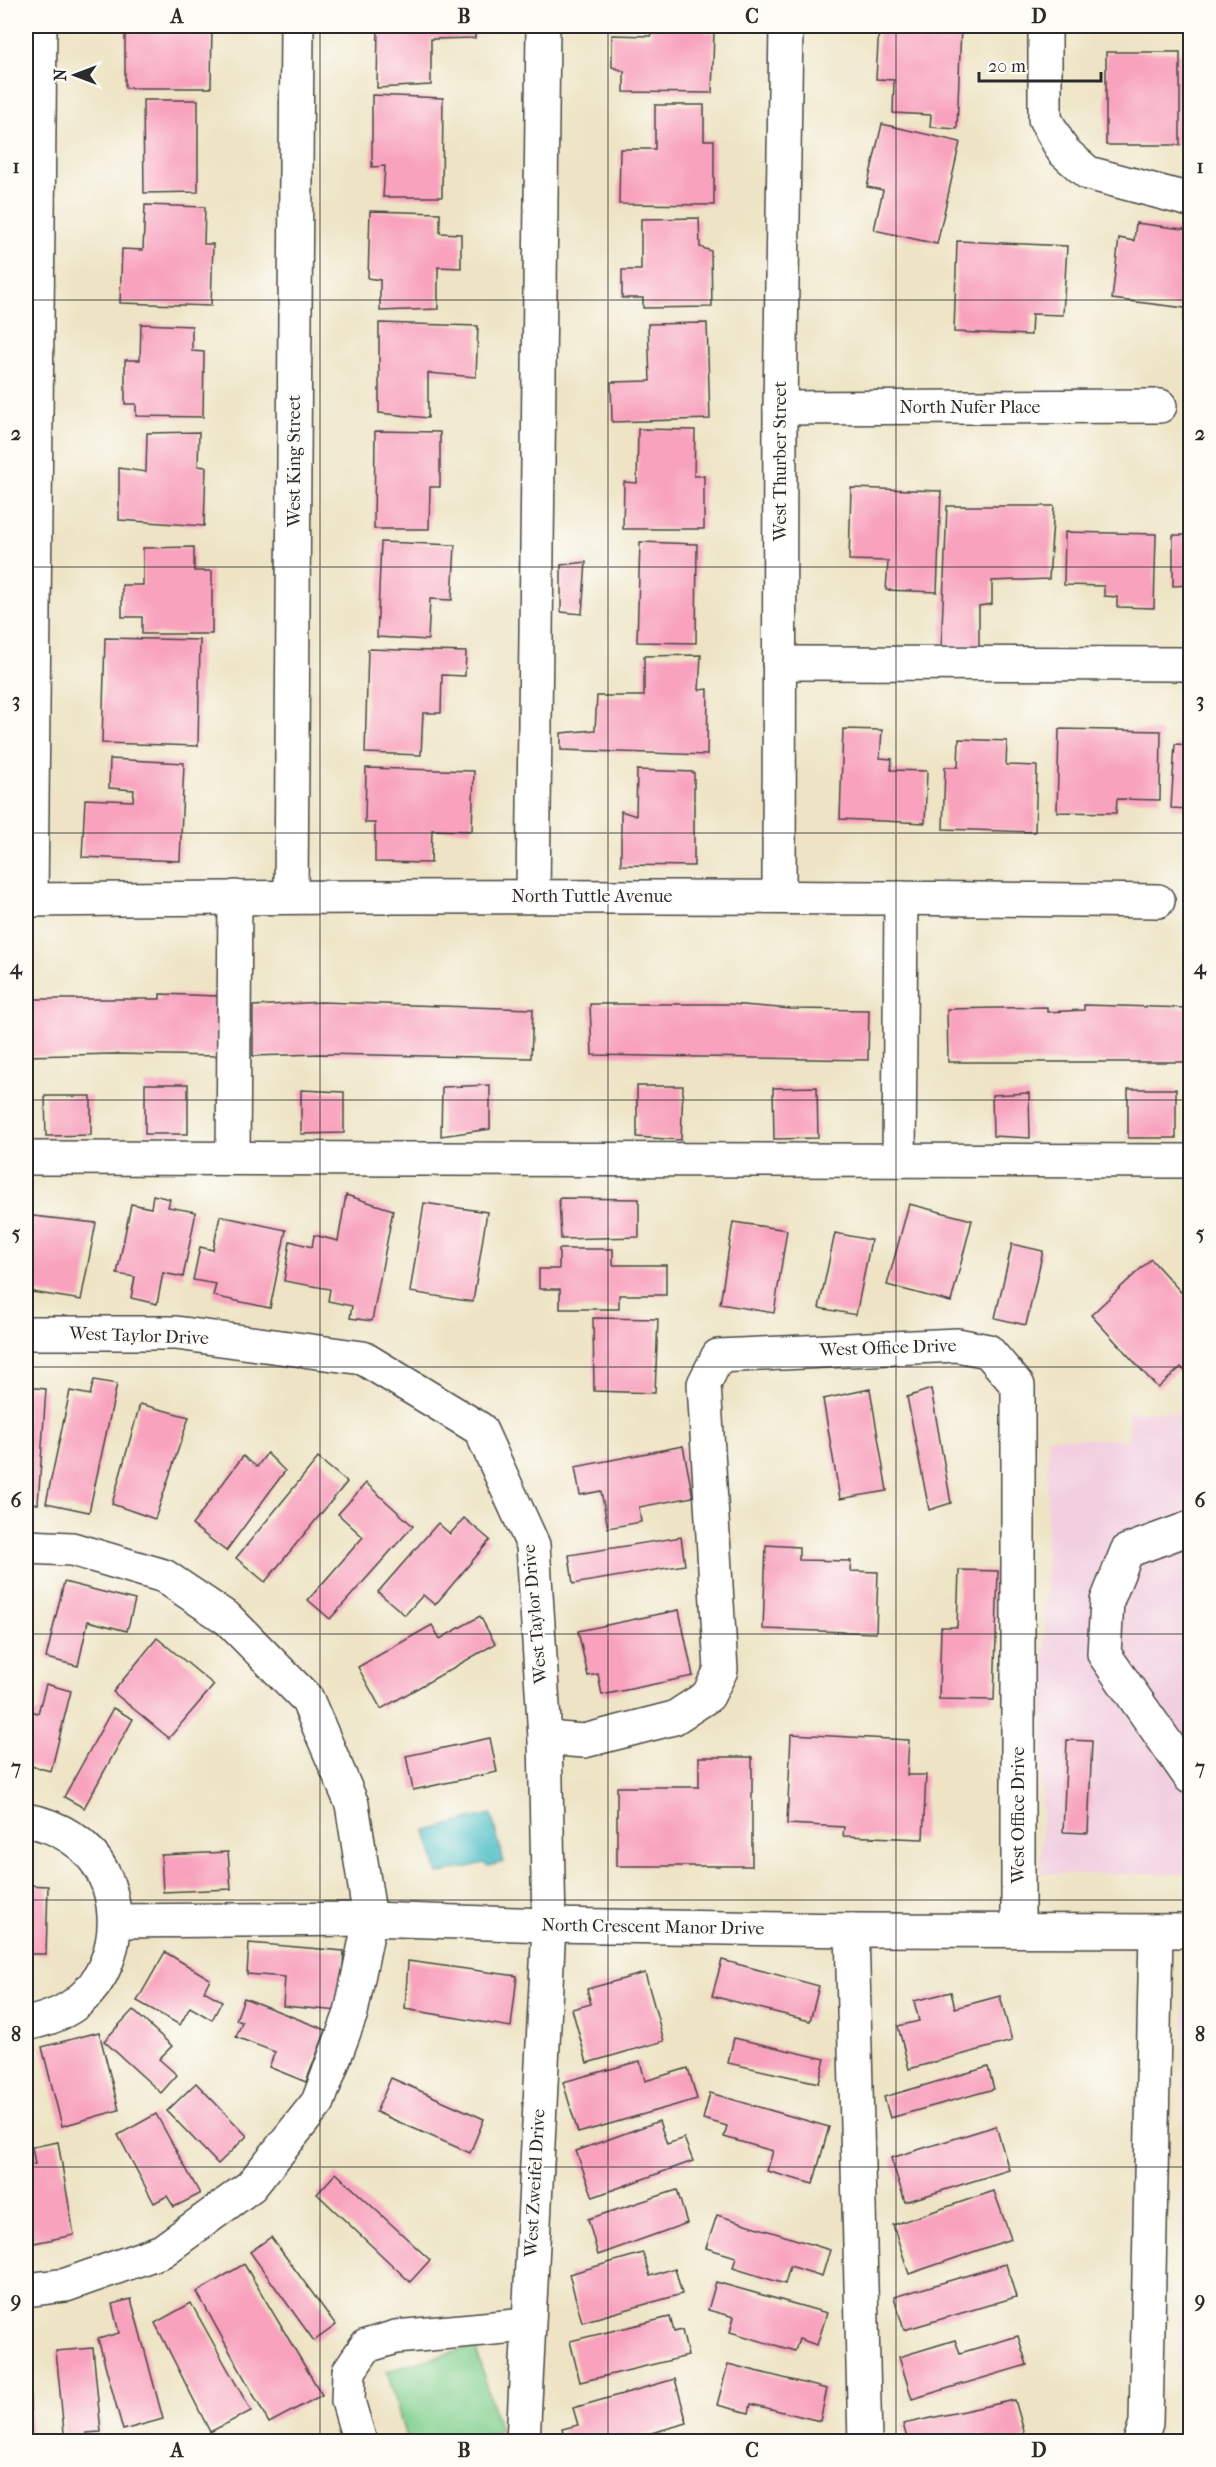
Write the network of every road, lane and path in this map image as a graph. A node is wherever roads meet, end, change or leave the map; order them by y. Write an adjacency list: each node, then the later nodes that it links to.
1 (40, 26): 16 (street)
2 (297, 26): 11 (street, West King Street)
3 (543, 26): 12 (street)
4 (786, 26): 8 (street, West Thurber Street)
5 (1045, 26): 6 (street)
6 (1191, 200)
7 (1160, 406): 8 (street, North Nufer Place)
8 (780, 408): 9 (street, West Thurber Street)
9 (779, 663): 10 (street); 14 (street, West Thurber Street)
10 (1191, 664)
11 (291, 896): 12 (street, North Tuttle Avenue); 13 (street, North Tuttle Avenue)
12 (533, 896): 14 (street, North Tuttle Avenue)
13 (235, 897): 16 (street, North Tuttle Avenue); 19 (street)
14 (778, 897): 15 (street, North Tuttle Avenue)
15 (900, 898): 17 (street, North Tuttle Avenue); 20 (street)
16 (28, 900)
17 (1158, 901)
18 (26, 1158): 19 (street)
19 (233, 1158): 20 (street)
20 (899, 1160): 21 (street)
21 (1191, 1161)
22 (26, 1333): 25 (street, West Taylor Drive)
23 (1191, 1528): 26 (street)
24 (26, 1547): 28 (street)
25 (545, 1738): 30 (street, West Taylor Drive); 32 (street, West Office Drive)
26 (1191, 1777)
27 (26, 1820): 29 (street)
28 (370, 1919): 29 (street, North Crescent Manor Drive); 30 (street, North Crescent Manor Drive); 36 (street)
29 (115, 1921): 35 (street)
30 (549, 1925): 31 (street, North Crescent Manor Drive); 37 (street, West Zweifel Drive)
31 (852, 1930): 32 (street, North Crescent Manor Drive); 40 (street)
32 (1018, 1930): 33 (street, North Crescent Manor Drive)
33 (1156, 1931): 34 (street, North Crescent Manor Drive); 41 (street)
34 (1191, 1931)
35 (26, 2024)
36 (26, 2289)
37 (527, 2325): 38 (street); 39 (street, West Zweifel Drive)
38 (360, 2442)
39 (523, 2442)
40 (865, 2442)
41 (1140, 2442)

